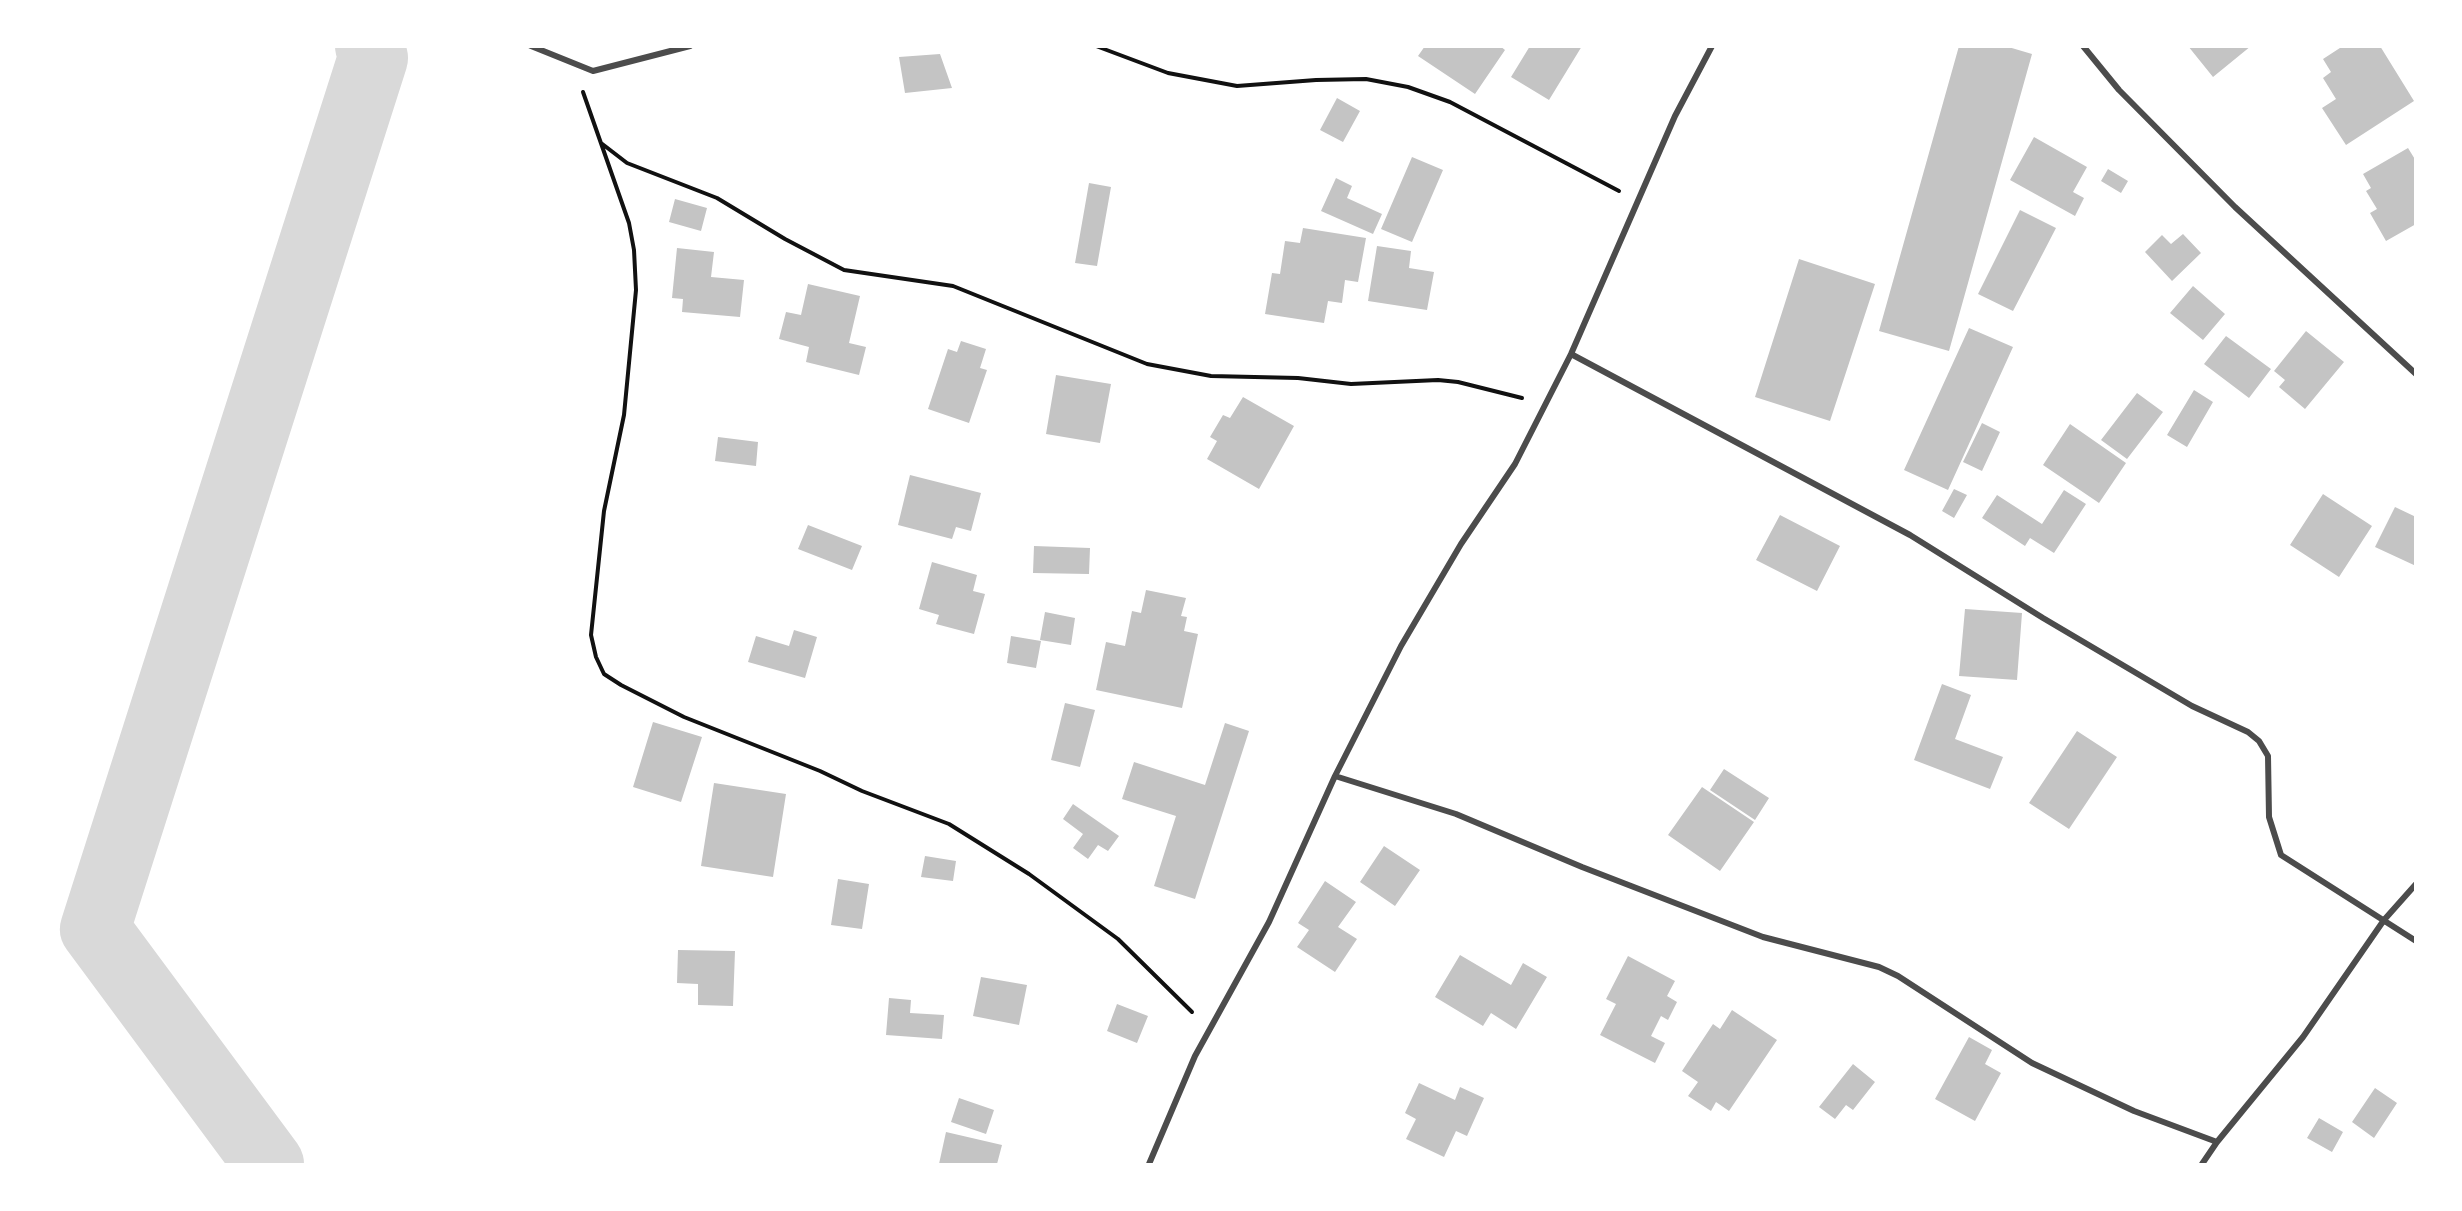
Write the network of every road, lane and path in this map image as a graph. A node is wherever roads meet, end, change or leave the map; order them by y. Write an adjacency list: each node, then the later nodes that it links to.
1 (531, 46): 6 (street)
2 (690, 46): 6 (street)
3 (1096, 46): 8 (path)
4 (1712, 46): 8 (street)
5 (2083, 46): 10 (street)
6 (573, 64): 7 (path)
7 (600, 142): 11 (path); 16 (path)
8 (1638, 201): 9 (street)
9 (1571, 354): 11 (street); 14 (street)
10 (2415, 374)
11 (1546, 404): 12 (street)
12 (1335, 776): 16 (street); 17 (street)
13 (2415, 884): 14 (street)
14 (2384, 920): 15 (street); 17 (street)
15 (2415, 941)
16 (1210, 1030): 18 (street)
17 (2217, 1142): 19 (street)
18 (1149, 1164)
19 (2202, 1164)

